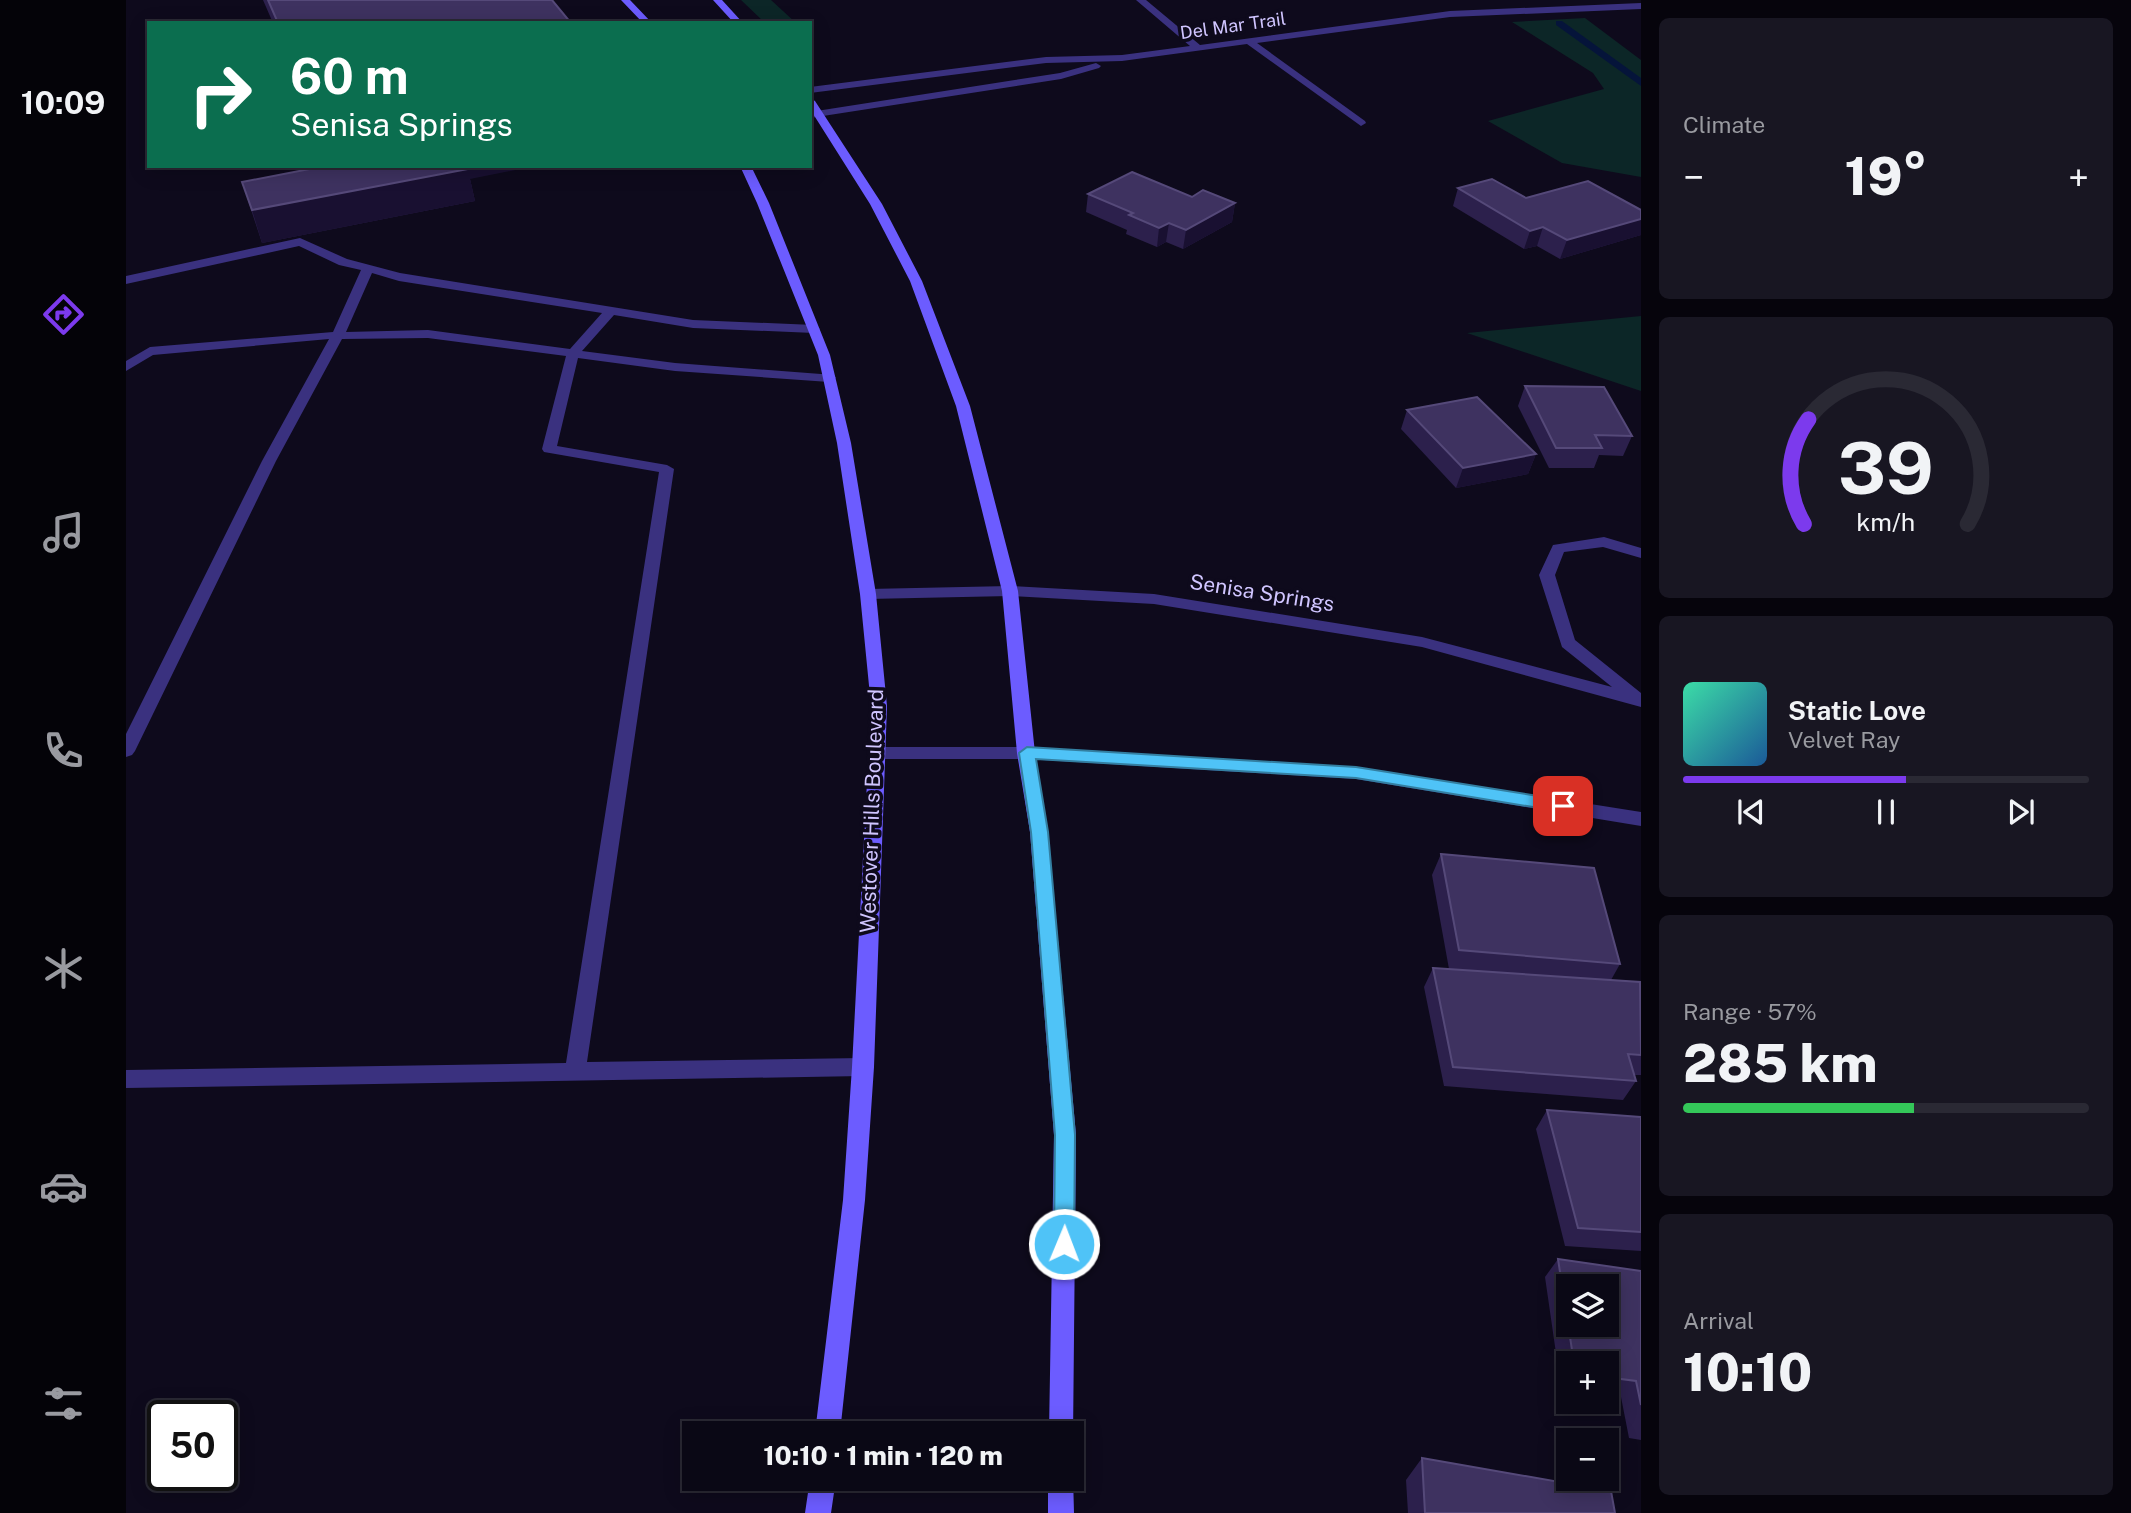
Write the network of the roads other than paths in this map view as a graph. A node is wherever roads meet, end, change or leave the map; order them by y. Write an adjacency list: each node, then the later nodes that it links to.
1 (625, 0): 5 (main road)
2 (717, 0): 6 (main road)
3 (1139, 0): 8 (street)
4 (1641, 6): 7 (street, Del Mar Trail)
5 (646, 21)
6 (737, 21)
7 (1249, 41): 8 (street, Del Mar Trail); 14 (street)
8 (1200, 49): 9 (street, Del Mar Trail)
9 (1122, 58): 10 (street, Del Mar Trail); 11 (street, Del Mar Trail)
10 (1003, 65): 11 (street); 12 (street, Del Mar Trail)
11 (1019, 83): 13 (street, Del Mar Trail)
12 (812, 90)
13 (815, 115): 25 (main road)
14 (1361, 123)
15 (746, 168): 19 (main road, Westover Hills Boulevard)
16 (368, 268): 17 (street); 18 (street); 20 (street)
17 (126, 280)
18 (611, 311): 19 (street); 21 (street)
19 (814, 329): 23 (main road, Westover Hills Boulevard)
20 (338, 335): 21 (street); 22 (street); 28 (street)
21 (573, 353): 23 (street); 33 (street)
22 (126, 366)
23 (829, 378): 26 (main road, Westover Hills Boulevard)
24 (1641, 553): 27 (street, Senisa Springs)
25 (1010, 591): 26 (street, Senisa Springs); 27 (street, Senisa Springs); 30 (main road)
26 (869, 594): 29 (main road, Westover Hills Boulevard)
27 (1641, 702)
28 (126, 751)
29 (878, 753): 30 (street); 32 (main road, Westover Hills Boulevard)
30 (1027, 753): 31 (street); 36 (main road)
31 (1641, 819)
32 (863, 1068): 33 (street); 35 (main road, Westover Hills Boulevard)
33 (575, 1072): 34 (street)
34 (126, 1079)
35 (829, 1421)
36 (1062, 1421)
37 (821, 1491): 39 (main road)
38 (1061, 1491): 40 (main road)
39 (818, 1513)
40 (1061, 1513)

